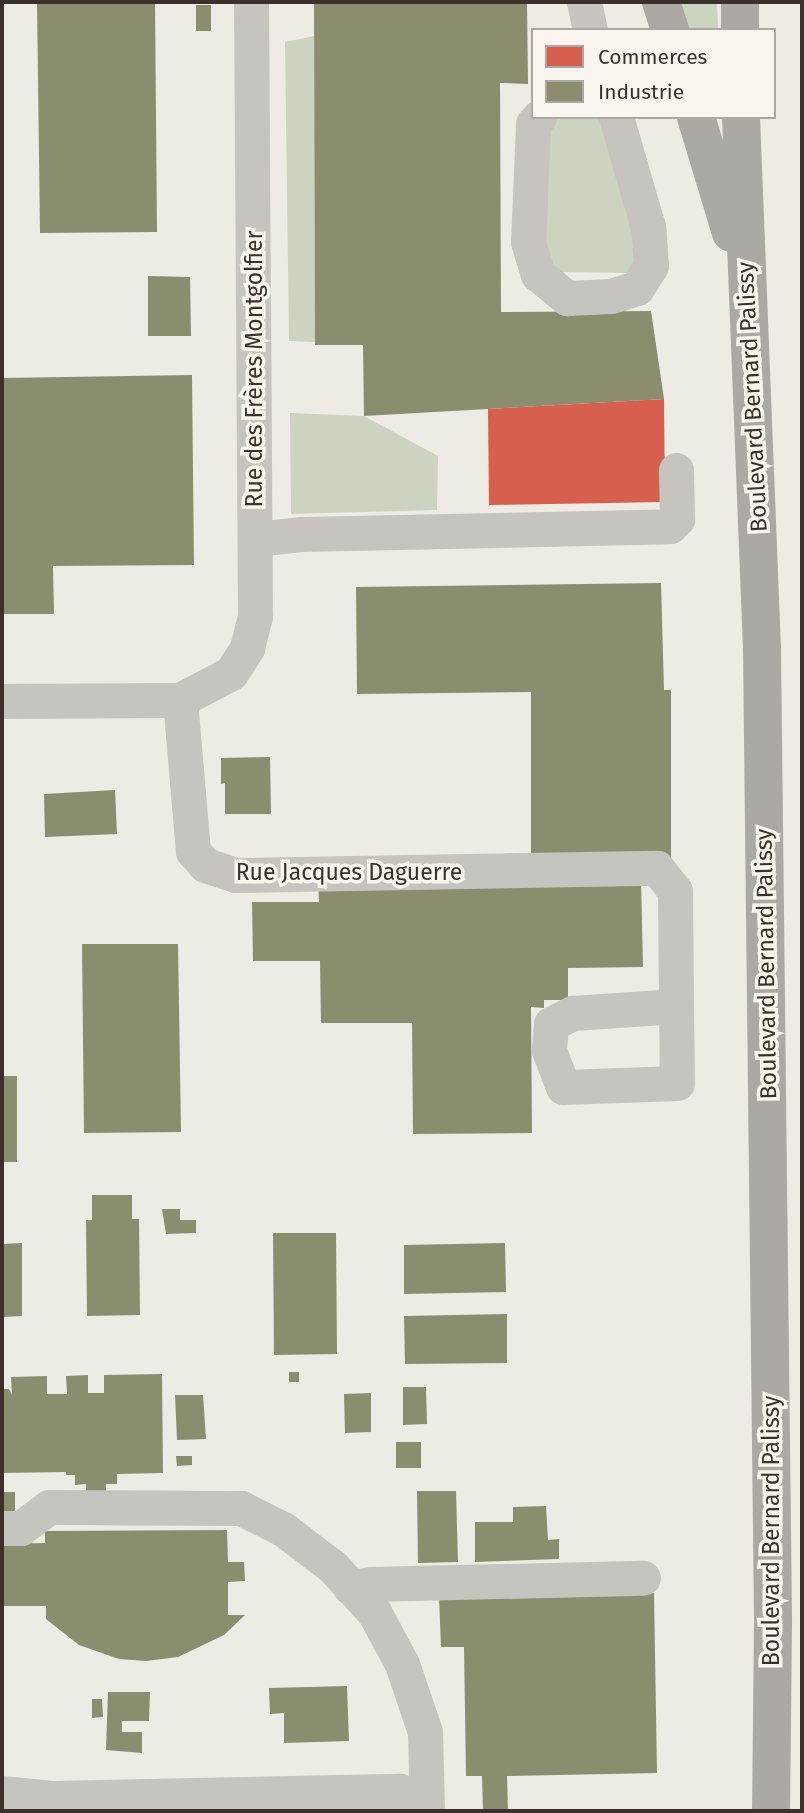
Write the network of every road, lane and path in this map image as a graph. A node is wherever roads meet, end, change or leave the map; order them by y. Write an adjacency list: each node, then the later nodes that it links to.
1 (251, 2): 12 (street, Rue des Frères Montgolfier)
2 (661, 2): 4 (main road)
3 (740, 2): 5 (main road)
4 (669, 28)
5 (740, 28)
6 (537, 119): 7 (street)
7 (617, 119)
8 (697, 119): 10 (main road)
9 (741, 119): 10 (main road, Boulevard Bernard Palissy)
10 (746, 288): 22 (main road, Boulevard Bernard Palissy)
11 (676, 471): 12 (street)
12 (255, 539): 13 (street, Rue des Frères Montgolfier)
13 (180, 700): 14 (street); 15 (street, Rue Jacques Daguerre)
14 (2, 701)
15 (676, 1006)
16 (2, 1528): 18 (street)
17 (643, 1578): 18 (street)
18 (350, 1587): 21 (street)
19 (2, 1793): 20 (street)
20 (417, 1811)
21 (428, 1811)
22 (771, 1811)

